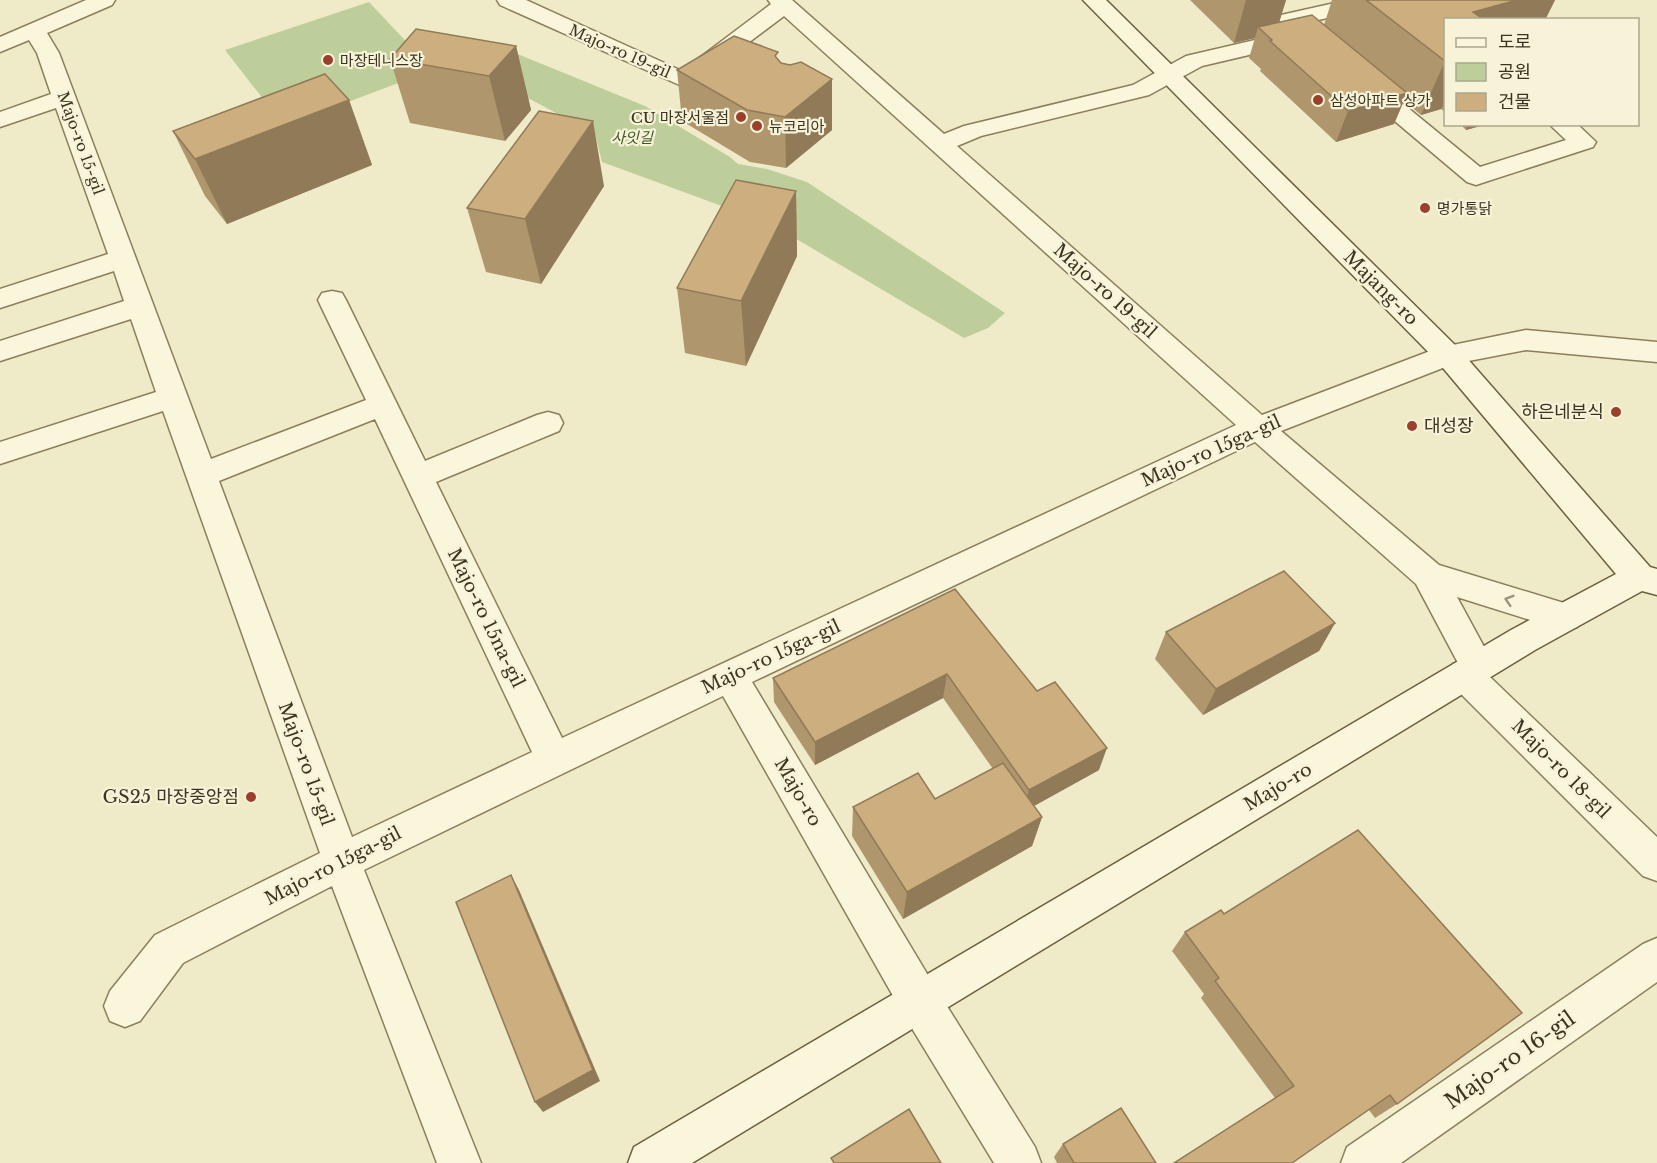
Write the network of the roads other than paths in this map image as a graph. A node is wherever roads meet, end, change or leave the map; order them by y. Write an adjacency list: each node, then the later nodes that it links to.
1 (104, 0): 8 (street)
2 (508, 0): 6 (street, Majo-ro 19-gil)
3 (1094, 0): 12 (street, Majang-ro)
4 (1284, 0): 7 (street)
5 (1379, 1): 7 (street)
6 (782, 3): 16 (street, Majo-ro 19-gil)
7 (1305, 26): 10 (street); 12 (street)
8 (34, 30): 9 (street); 13 (street, Majo-ro 15-gil)
9 (0, 45)
10 (1324, 50)
11 (1350, 72): 15 (street)
12 (1170, 75): 16 (street); 23 (street, Majang-ro)
13 (64, 98): 14 (street); 17 (street, Majo-ro 15-gil)
14 (0, 120)
15 (1564, 126)
16 (940, 144): 27 (street, Majo-ro 19-gil)
17 (122, 259): 18 (street); 20 (street, Majo-ro 15-gil)
18 (0, 299)
19 (332, 300): 25 (street, Majo-ro 15na-gil)
20 (139, 306): 21 (street); 24 (street, Majo-ro 15-gil)
21 (0, 351)
22 (1657, 352): 23 (street, Majo-ro 15ga-gil)
23 (1448, 356): 27 (street, Majo-ro 15ga-gil); 32 (street, Majang-ro)
24 (173, 397): 28 (street); 29 (street, Majo-ro 15-gil)
25 (382, 405): 29 (street); 30 (street, Majo-ro 15na-gil)
26 (548, 423): 30 (street)
27 (1258, 428): 31 (street, Majo-ro 19-gil); 35 (street, Majo-ro 15ga-gil)
28 (0, 453)
29 (201, 475): 37 (street, Majo-ro 15-gil)
30 (418, 477): 36 (street, Majo-ro 15na-gil)
31 (1428, 575): 33 (street, one-way to 31); 34 (street, Majo-ro 18-gil)
32 (1648, 580): 33 (street, Majo-ro)
33 (1565, 617): 34 (street, Majo-ro)
34 (1472, 671): 38 (street, Majo-ro 18-gil); 40 (street, Majo-ro)
35 (730, 676): 36 (street, Majo-ro 15ga-gil); 40 (street, Majo-ro)
36 (554, 759): 37 (street, Majo-ro 15ga-gil)
37 (342, 862): 41 (street, Majo-ro 15ga-gil); 42 (street, Majo-ro 15-gil)
38 (1657, 863)
39 (1657, 958): 45 (street, Majo-ro 16-gil)
40 (920, 1002): 43 (street, Majo-ro); 44 (street)
41 (125, 1006)
42 (459, 1163)
43 (650, 1163)
44 (1019, 1163)
45 (1363, 1163)

